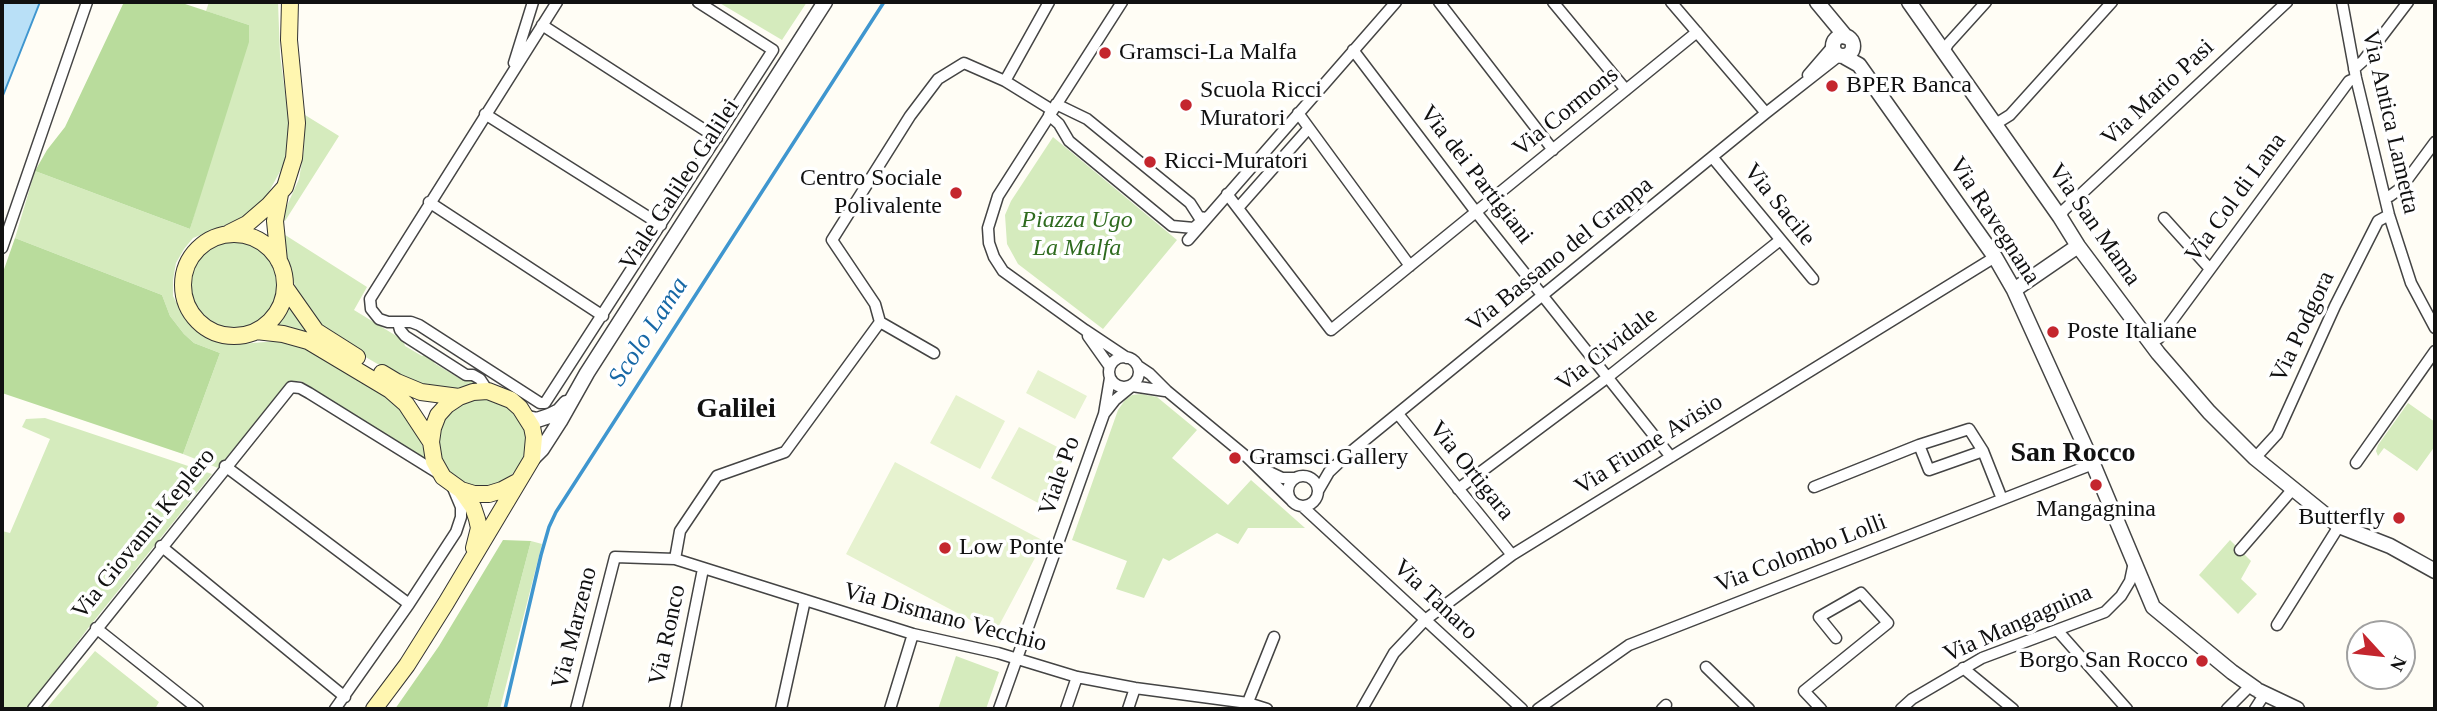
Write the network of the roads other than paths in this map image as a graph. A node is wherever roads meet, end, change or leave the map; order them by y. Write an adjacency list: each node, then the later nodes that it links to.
1 (87, 2): 62 (street)
2 (290, 2): 44 (main road)
3 (533, 2): 26 (street)
4 (557, 2): 20 (street)
5 (698, 2): 28 (street)
6 (825, 2): 30 (street, Viale Galileo Galilei)
7 (1049, 2): 27 (street)
8 (1122, 2): 31 (street)
9 (1396, 2): 23 (street)
10 (1439, 2): 41 (street)
11 (1553, 2): 29 (street)
12 (1671, 2): 21 (street)
13 (1817, 2): 22 (street, Via Ravegnana)
14 (1909, 2): 24 (street, Via San Mama)
15 (1986, 2): 24 (street)
16 (2112, 2): 36 (street)
17 (2287, 2): 53 (street, Via Mario Pasi)
18 (2342, 2): 25 (street, Via Antica Lametta)
19 (2408, 2): 25 (street, Via Col di Lana)
20 (542, 25): 26 (street); 39 (street)
21 (1696, 32): 29 (street, Via Cormons); 33 (street)
22 (1840, 47): 33 (street, Via Bassano del Grappa); 63 (street, Via Ravegnana)
23 (1353, 50): 32 (street); 51 (street, Via dei Partigiani)
24 (1944, 51): 36 (street, Via San Mama)
25 (2355, 73): 46 (street, Via Antica Lametta); 66 (street, Via Col di Lana)
26 (510, 76): 34 (street)
27 (1005, 81): 31 (street); 72 (street)
28 (748, 89): 30 (street); 39 (street)
29 (1626, 90): 41 (street, Via Cormons)
30 (764, 98): 47 (street, Viale Galileo Galilei)
31 (1052, 110): 35 (street); 38 (street); 75 (street)
32 (1298, 113): 37 (street); 45 (street)
33 (1766, 113): 42 (street, Via Bassano del Grappa)
34 (485, 114): 48 (street); 56 (street)
35 (1078, 115): 38 (street); 49 (street)
36 (1994, 125): 53 (street, Via San Mama)
37 (1308, 129): 50 (street); 65 (street)
38 (1065, 132): 57 (street)
39 (717, 138): 43 (street)
40 (2435, 142): 46 (street)
41 (1553, 150): 51 (street, Via Cormons)
42 (1713, 158): 60 (street, Via Sacile); 70 (street, Via Bassano del Grappa)
43 (683, 191): 47 (street); 56 (street)
44 (280, 193): 58 (main road); 64 (main road)
45 (1227, 194): 50 (street); 54 (street)
46 (2385, 197): 52 (street, Via Antica Lametta)
47 (697, 201): 85 (street, Viale Galileo Galilei)
48 (429, 202): 71 (street); 73 (street)
49 (1193, 206): 54 (street); 57 (street)
50 (1238, 208): 65 (street, Via Cormons)
51 (1476, 212): 65 (street, Via Cormons); 70 (street, Via dei Partigiani)
52 (2389, 215): 74 (street, Via Antica Lametta); 104 (street, Via Podgora)
53 (2060, 217): 61 (street, Via San Mama)
54 (1206, 218): 57 (street); 59 (street)
55 (2164, 218): 66 (street)
56 (661, 225): 71 (street)
57 (1181, 227)
58 (227, 234): 64 (main road); 76 (main road)
59 (1188, 240)
60 (1779, 241): 67 (street, Via Sacile); 87 (street, Via Cividale)
61 (2078, 246): 69 (street); 77 (street, Via San Mama)
62 (2, 248)
63 (1995, 257): 69 (street, Via Ravegnana); 102 (street, Via Fiume Avisio)
64 (279, 261): 68 (main road)
65 (1410, 266)
66 (2210, 269): 77 (street, Via Col di Lana)
67 (1812, 279)
68 (285, 287): 76 (main road); 93 (main road)
69 (2014, 290): 107 (street, Via Ravegnana)
70 (1543, 295): 87 (street, Via dei Partigiani); 96 (street, Via Bassano del Grappa)
71 (603, 316): 82 (street)
72 (880, 322): 79 (street); 126 (street)
73 (398, 323): 81 (street); 86 (street)
74 (2435, 328)
75 (1085, 330): 80 (street); 84 (street)
76 (256, 331): 98 (main road)
77 (2149, 342): 104 (street, Via San Mama)
78 (2435, 351): 106 (street)
79 (934, 353)
80 (1127, 358): 83 (street); 84 (street)
81 (478, 363): 86 (street); 88 (street)
82 (571, 364): 85 (street); 88 (street)
83 (1138, 366): 89 (street); 91 (street)
84 (1110, 372): 89 (street); 95 (street, Viale Po)
85 (587, 373): 92 (street, Viale Galileo Galilei)
86 (473, 375): 90 (street)
87 (1608, 377): 102 (street, Via dei Partigiani); 114 (street, Via Cividale)
88 (504, 380): 94 (street)
89 (1132, 386): 91 (street); 95 (street, Viale Po)
90 (488, 391): 93 (main road); 94 (main road)
91 (1167, 391): 103 (street)
92 (574, 394): 97 (street); 105 (street, Viale Galileo Galilei)
93 (459, 397): 98 (main road)
94 (511, 400): 97 (main road)
95 (1104, 414): 140 (street, Viale Po)
96 (1398, 414): 101 (street, Via Bassano del Grappa); 114 (street, Via Ortigara)
97 (528, 418): 105 (main road)
98 (430, 442): 112 (main road)
99 (1919, 445): 100 (street); 100 (street); 113 (street)
100 (1983, 451): 117 (street)
101 (1348, 454): 109 (street, Via Bassano del Grappa); 116 (street, Via Bassano del Grappa)
102 (1671, 457): 124 (street, Via Fiume Avisio)
103 (1248, 458): 110 (street); 118 (street)
104 (2255, 458): 115 (street, Via San Mama)
105 (532, 459): 111 (main road)
106 (2356, 463)
107 (2093, 464): 117 (street, Via Colombo Lolli); 127 (street, Via Ravegnana)
108 (225, 466): 112 (street, Via Giovanni Keplero); 122 (street, Via Giovanni Keplero); 132 (street)
109 (1308, 477): 110 (street); 116 (street)
110 (1295, 478): 118 (street)
111 (517, 482): 112 (main road); 128 (main road)
112 (452, 484): 128 (main road); 132 (street)
113 (1814, 487)
114 (1458, 489): 124 (street, Via Ortigara)
115 (2292, 490): 121 (street, Via San Mama); 123 (street)
116 (1317, 494): 119 (street); 120 (street)
117 (2001, 499): 162 (street, Via Colombo Lolli)
118 (1291, 500): 119 (street)
119 (1302, 506): 120 (street, Via Tanaro)
120 (1319, 520): 133 (street, Via Tanaro)
121 (2339, 526): 130 (street, Via San Mama); 134 (street)
122 (161, 546): 135 (street, Via Giovanni Keplero); 146 (street)
123 (2240, 550)
124 (1512, 555): 133 (street, Via Fiume Avisio)
125 (615, 557): 126 (street, Via Dismano Vecchio); 152 (street, Via Marzeno)
126 (675, 559): 129 (street, Via Dismano Vecchio)
127 (2134, 562): 136 (street, Via Mangagnina); 145 (street, Via Ravegnana)
128 (467, 567): 151 (main road)
129 (703, 569): 131 (street, Via Dismano Vecchio); 153 (street, Via Ronco)
130 (2435, 571)
131 (805, 600): 137 (street, Via Dismano Vecchio); 154 (street)
132 (409, 604): 146 (street)
133 (1425, 620): 160 (street, Via Fiume Avisio); 161 (street, Via Tanaro)
134 (2277, 625)
135 (96, 628): 148 (street, Via Giovanni Keplero); 149 (street)
136 (2057, 630): 142 (street, Via Mangagnina); 167 (street)
137 (913, 634): 140 (street, Via Dismano Vecchio); 155 (street)
138 (1274, 637): 147 (street)
139 (1836, 638): 164 (street)
140 (1017, 658): 143 (street, Via Dismano Vecchio); 156 (street, Viale Po)
141 (1706, 667): 163 (street)
142 (1963, 668): 165 (street, Via Mangagnina); 166 (street)
143 (1077, 677): 144 (street, Via Dismano Vecchio); 157 (street)
144 (1135, 688): 147 (street, Via Dismano Vecchio); 158 (street)
145 (2257, 690): 168 (street); 169 (street); 170 (street, Via Ravegnana)
146 (345, 697): 150 (street)
147 (1247, 706): 159 (street, Via Dismano Vecchio)
148 (33, 709)
149 (198, 709)
150 (335, 709)
151 (374, 709)
152 (576, 709)
153 (675, 709)
154 (781, 709)
155 (890, 709)
156 (999, 709)
157 (1066, 709)
158 (1128, 709)
159 (1267, 709)
160 (1362, 709)
161 (1522, 709)
162 (1538, 709)
163 (1749, 709)
164 (1821, 709)
165 (1901, 709)
166 (2013, 709)
167 (2127, 709)
168 (2227, 709)
169 (2255, 709)
170 (2297, 709)

